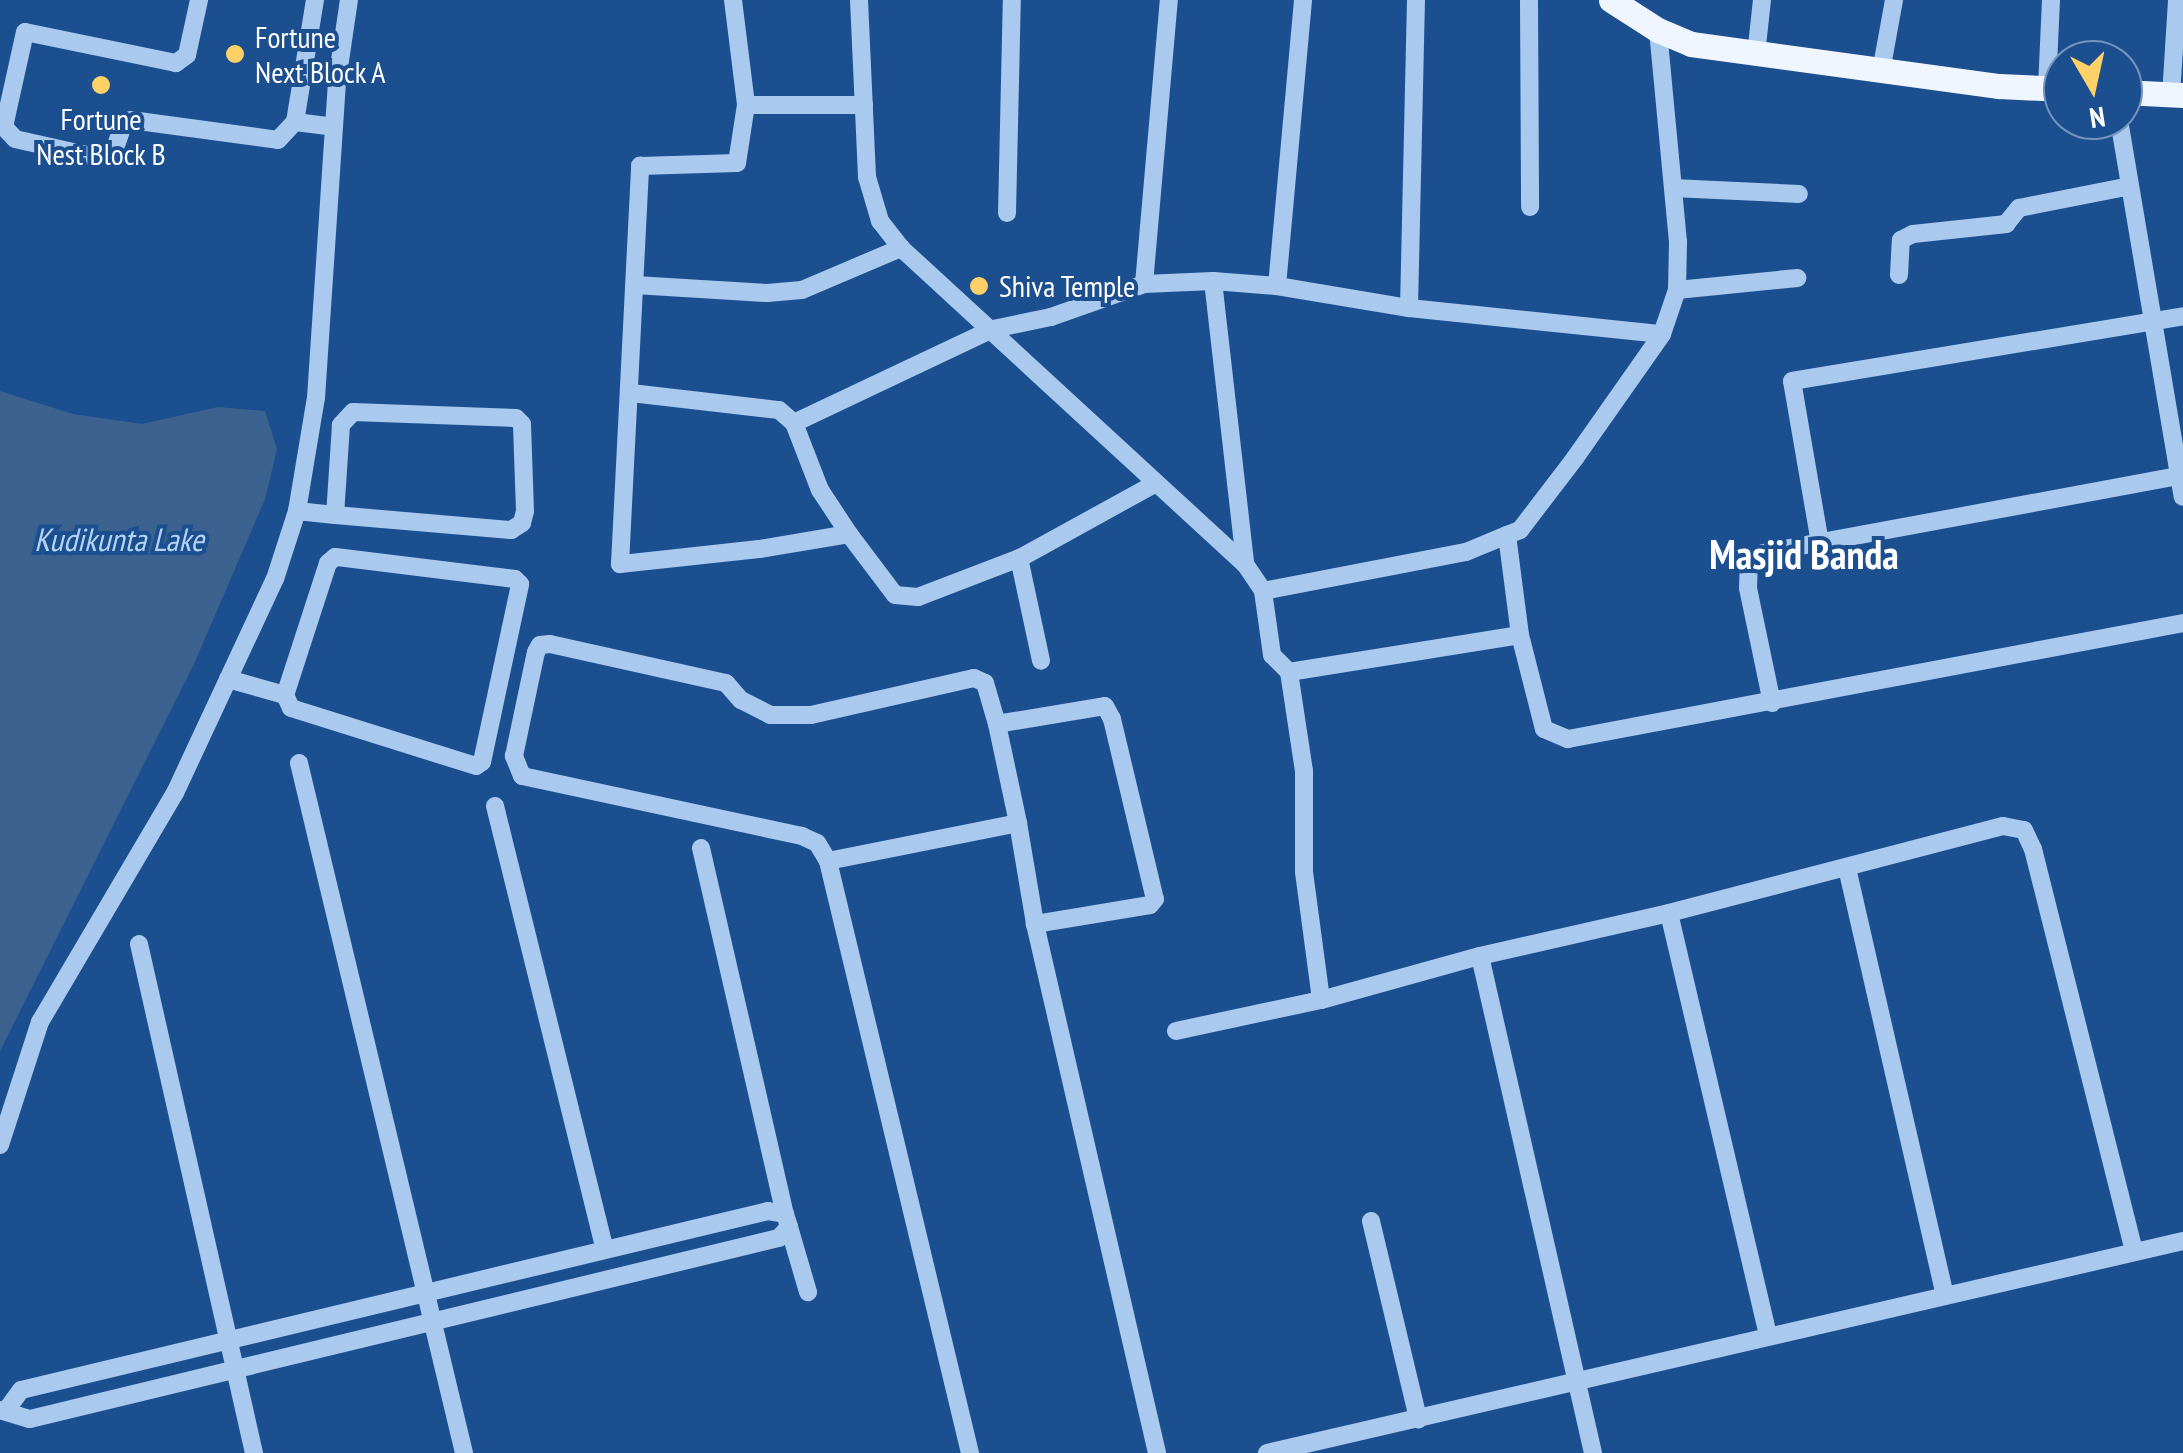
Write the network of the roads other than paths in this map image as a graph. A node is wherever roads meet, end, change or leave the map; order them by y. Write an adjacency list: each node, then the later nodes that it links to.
1 (199, 0): 25 (street)
2 (315, 0): 25 (street)
3 (349, 0): 26 (street)
4 (734, 0): 24 (street)
5 (859, 0): 23 (street)
6 (1012, 0): 32 (street)
7 (1169, 0): 38 (street)
8 (1302, 0): 39 (street)
9 (1416, 0): 41 (street)
10 (1529, 0): 31 (street)
11 (1611, 0): 16 (main road)
12 (1762, 0): 18 (street)
13 (1894, 0): 19 (street)
14 (2052, 0): 17 (street)
15 (2176, 0): 22 (street)
16 (1658, 30): 18 (main road); 29 (street)
17 (2053, 40)
18 (1756, 55): 19 (main road)
19 (1882, 66): 20 (main road)
20 (2043, 88)
21 (2143, 93): 22 (main road)
22 (2177, 96)
23 (864, 104): 24 (street); 33 (street)
24 (746, 105): 37 (street)
25 (295, 122): 26 (street)
26 (334, 127): 51 (street)
27 (2123, 140): 28 (street)
28 (2130, 186): 34 (street); 43 (street)
29 (1673, 188): 30 (street); 40 (street)
30 (1799, 194)
31 (1530, 208)
32 (1008, 213)
33 (901, 248): 37 (street); 44 (street)
34 (1899, 275)
35 (1797, 278): 40 (street)
36 (1214, 280): 38 (street); 39 (street); 57 (street)
37 (635, 284): 46 (street)
38 (1144, 284): 44 (street)
39 (1277, 286): 41 (street)
40 (1677, 290): 45 (street)
41 (1409, 308): 45 (street)
42 (2183, 316): 43 (street)
43 (2156, 320): 48 (street); 55 (street)
44 (992, 328): 47 (street); 49 (street)
45 (1662, 334): 54 (street)
46 (631, 394): 47 (street); 53 (street)
47 (794, 423): 53 (street)
48 (2181, 475): 50 (street); 55 (street)
49 (1154, 484): 56 (street); 57 (street)
50 (2183, 497)
51 (297, 510): 52 (street); 63 (street)
52 (335, 515): 52 (street)
53 (849, 534): 56 (street)
54 (1507, 536): 58 (street); 60 (street)
55 (1820, 543): 65 (street)
56 (1020, 558): 61 (street)
57 (1245, 564): 58 (street)
58 (1263, 591): 62 (street)
59 (2183, 623): 65 (street)
60 (1520, 635): 62 (street); 65 (street)
61 (1041, 662)
62 (1289, 672): 77 (street)
63 (228, 679): 64 (street); 79 (street)
64 (285, 695): 64 (street)
65 (1772, 703)
66 (998, 724): 69 (street); 71 (street); 74 (street)
67 (299, 763): 86 (street)
68 (495, 806): 83 (street)
69 (1018, 823): 71 (street); 74 (street)
70 (702, 848): 80 (street)
71 (828, 862): 97 (street)
72 (1847, 868): 73 (street); 84 (street); 87 (street)
73 (1669, 913): 76 (street); 89 (street)
74 (1035, 924): 98 (street)
75 (139, 944): 90 (street)
76 (1480, 956): 77 (street); 92 (street)
77 (1321, 1000): 78 (street)
78 (1176, 1031)
79 (0, 1146)
80 (787, 1220): 83 (street); 85 (street); 88 (street)
81 (1371, 1222): 94 (street)
82 (2183, 1241): 84 (street)
83 (605, 1249): 86 (street)
84 (2134, 1251): 87 (street)
85 (808, 1292)
86 (427, 1295): 88 (street); 90 (street)
87 (1946, 1295): 89 (street)
88 (433, 1320): 91 (street); 96 (street)
89 (1768, 1336): 92 (street)
90 (228, 1341): 91 (street); 93 (street)
91 (234, 1368): 93 (street); 95 (street)
92 (1576, 1382): 94 (street); 100 (street)
93 (4, 1409)
94 (1418, 1419): 99 (street)
95 (254, 1453)
96 (464, 1453)
97 (970, 1453)
98 (1157, 1453)
99 (1267, 1453)
100 (1594, 1453)

